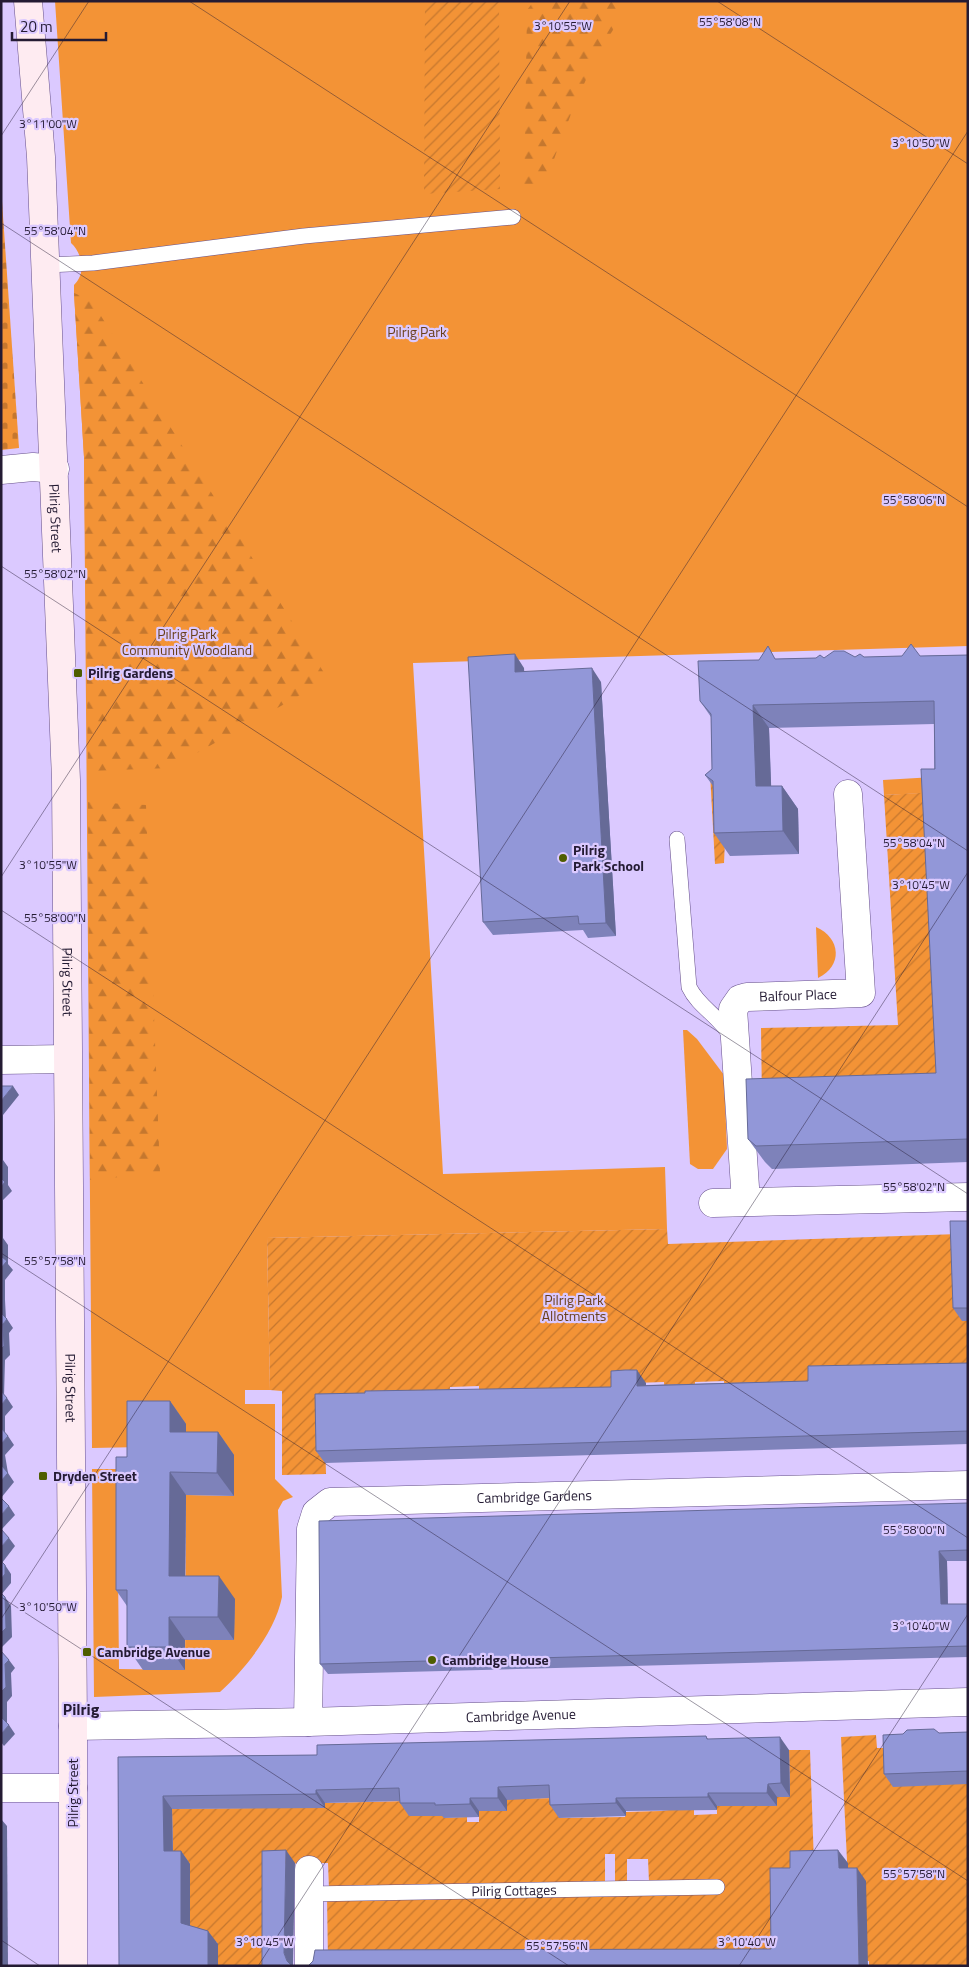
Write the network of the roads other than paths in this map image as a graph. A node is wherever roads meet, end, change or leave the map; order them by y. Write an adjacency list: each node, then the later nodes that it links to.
1 (28, 1): 3 (street, Pilrig Street)
2 (513, 217): 3 (lane)
3 (46, 265): 4 (street, Pilrig Street)
4 (55, 469): 5 (street); 9 (street, Pilrig Street)
5 (1, 470)
6 (848, 794): 8 (street, Balfour Place)
7 (677, 839): 8 (lane)
8 (736, 1053): 12 (street, Balfour Place)
9 (67, 1059): 10 (street); 17 (street, Pilrig Street)
10 (1, 1060)
11 (968, 1197): 12 (street)
12 (746, 1202): 13 (street)
13 (713, 1203)
14 (968, 1485): 16 (street, Cambridge Gardens)
15 (968, 1702): 16 (street, Cambridge Avenue)
16 (308, 1722): 17 (street, Cambridge Avenue)
17 (73, 1726): 19 (street, Pilrig Street)
18 (1, 1788): 19 (street)
19 (73, 1788): 22 (street, Pilrig Street)
20 (309, 1882): 21 (lane, Pilrig Cottages); 23 (street)
21 (718, 1887)
22 (73, 1966)
23 (309, 1966)

